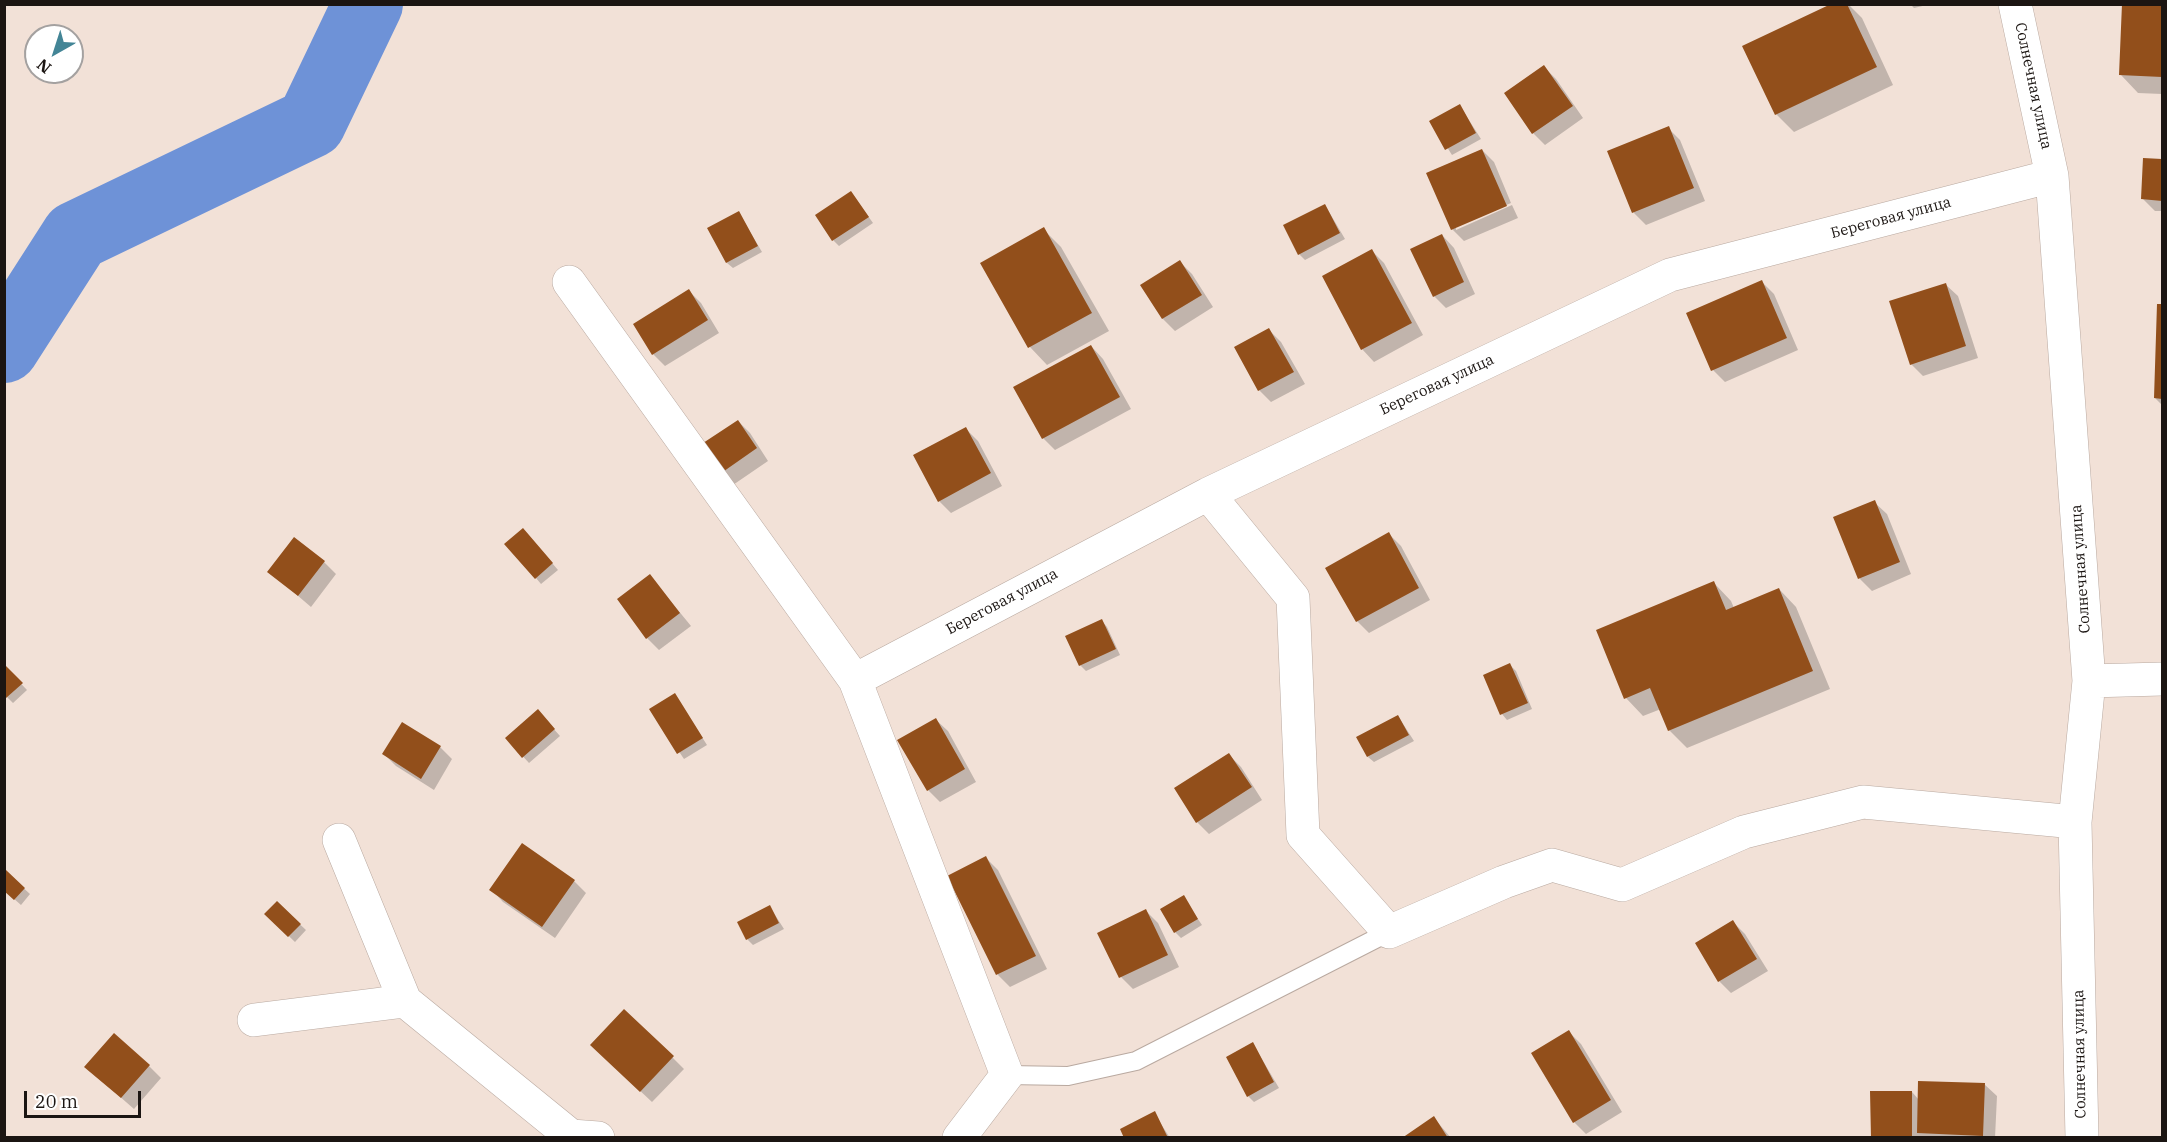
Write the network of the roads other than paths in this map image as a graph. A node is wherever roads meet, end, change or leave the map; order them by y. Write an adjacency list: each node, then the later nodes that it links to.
1 (2015, 4): 2 (street, Солнечная улица)
2 (2052, 176): 4 (street, Береговая улица); 7 (street, Солнечная улица)
3 (569, 282): 6 (street)
4 (1208, 494): 6 (street, Береговая улица); 10 (street)
5 (2163, 679): 7 (street)
6 (855, 680): 13 (street)
7 (2089, 681): 8 (street, Солнечная улица)
8 (2074, 822): 10 (street); 16 (street, Солнечная улица)
9 (339, 840): 11 (street)
10 (1389, 932): 13 (lane)
11 (405, 1001): 12 (street); 14 (street)
12 (254, 1020)
13 (1006, 1075): 15 (street)
14 (598, 1137)
15 (959, 1137)
16 (2082, 1137)

